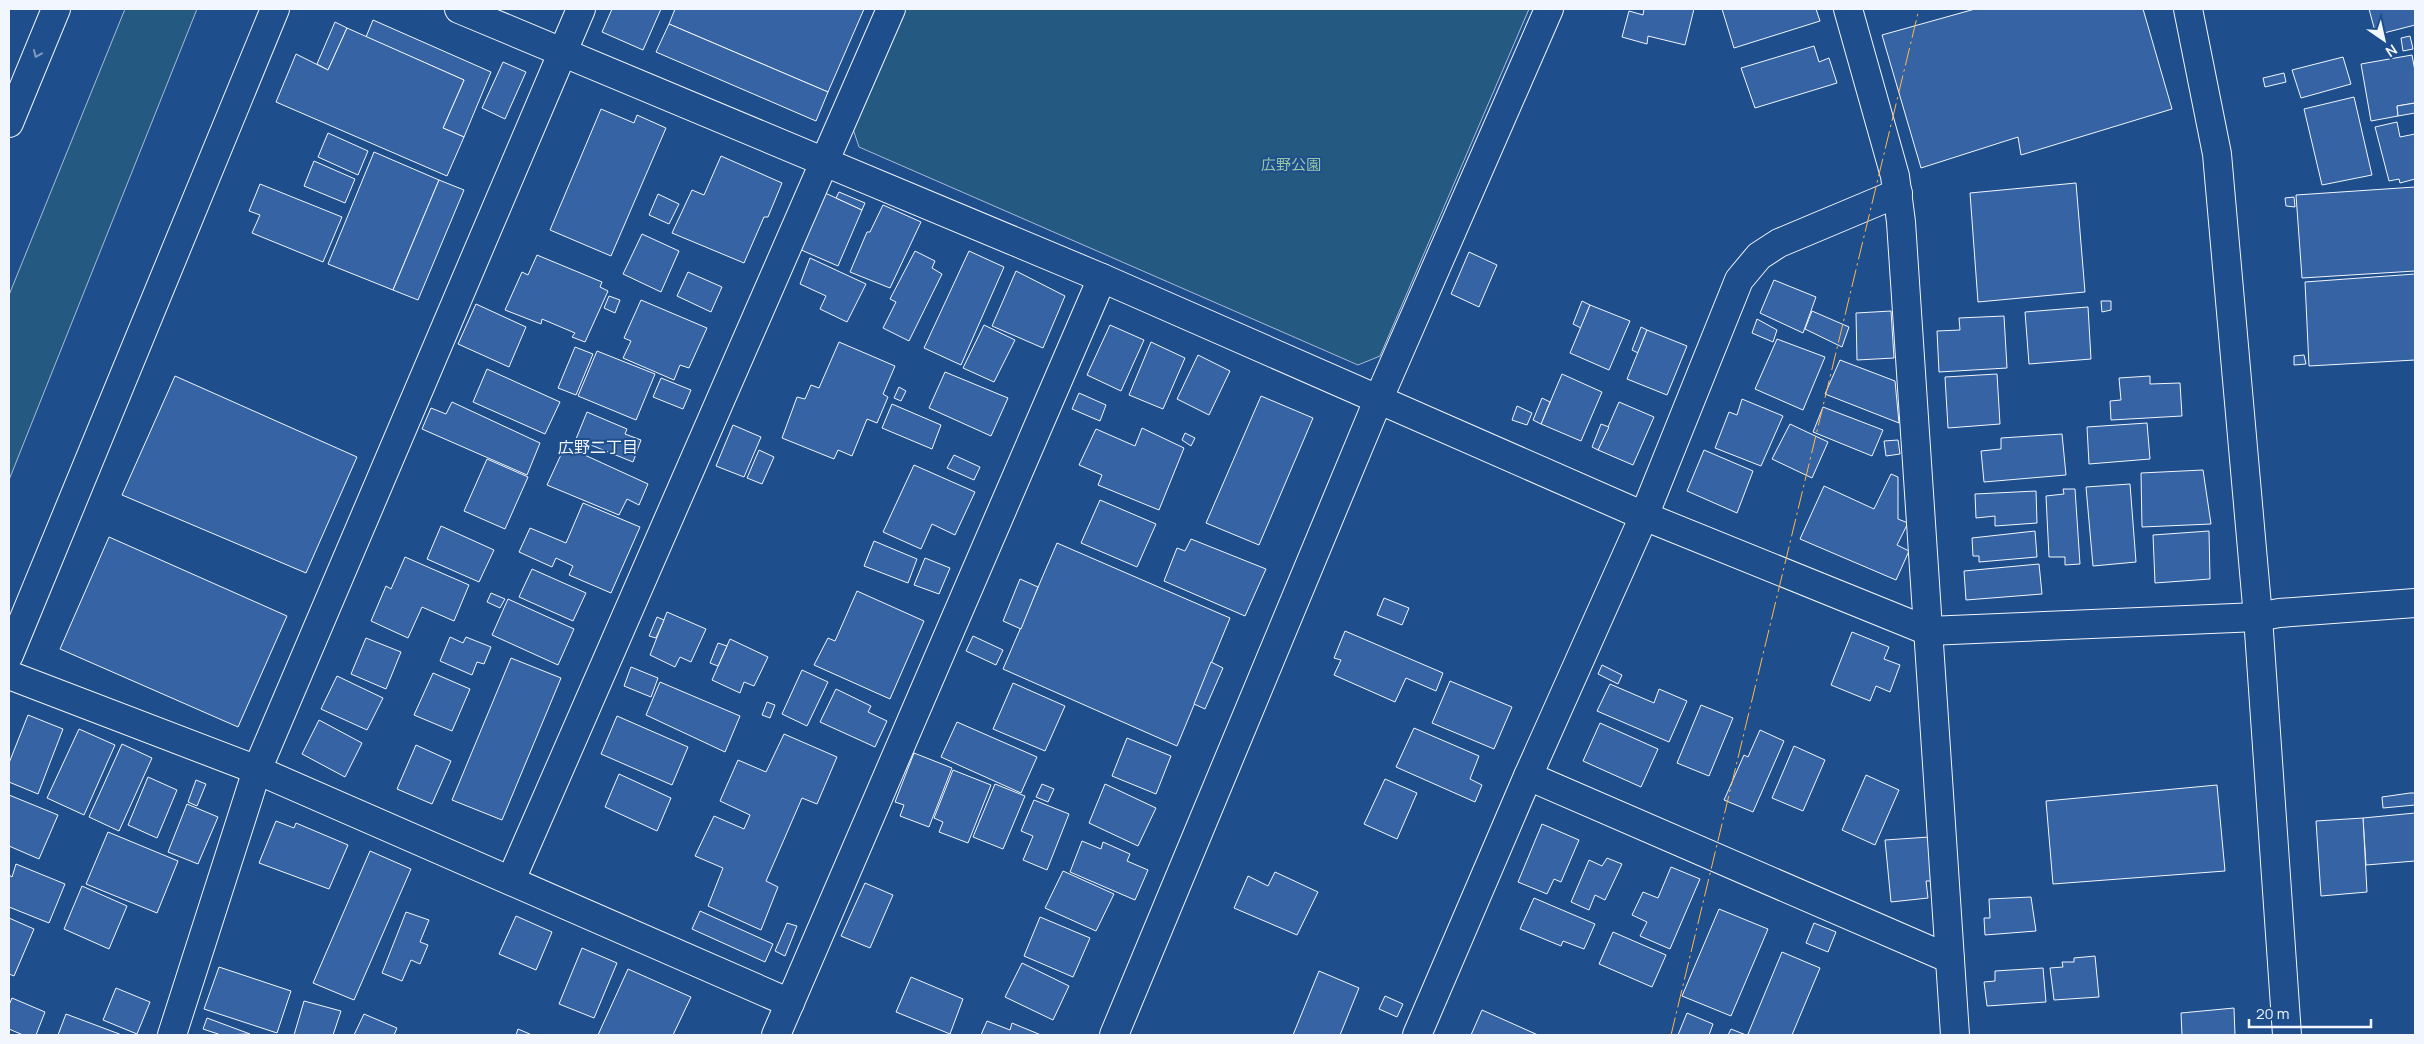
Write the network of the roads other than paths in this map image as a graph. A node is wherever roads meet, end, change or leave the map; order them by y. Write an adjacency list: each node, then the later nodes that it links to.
1 (56, 9): 10 (main road, one-way to 10)
2 (275, 9): 19 (main road)
3 (459, 9): 9 (main road)
4 (581, 9): 9 (main road)
5 (891, 9): 11 (main road)
6 (1549, 9): 14 (main road)
7 (1848, 9): 12 (main road)
8 (2188, 9): 17 (main road)
9 (562, 52): 11 (main road); 21 (main road)
10 (9, 122)
11 (825, 161): 13 (main road); 23 (main road)
12 (1898, 193): 15 (main road); 18 (main road)
13 (1102, 278): 14 (main road); 25 (main road)
14 (1379, 398): 15 (main road); 28 (main road)
15 (1644, 516): 18 (main road); 22 (main road)
16 (2415, 603): 17 (main road)
17 (2258, 617): 18 (main road); 31 (main road)
18 (1928, 631): 24 (main road)
19 (9, 655)
20 (9, 675): 21 (main road)
21 (257, 770): 23 (main road); 26 (main road)
22 (1528, 776): 24 (main road); 29 (main road)
23 (511, 880): 25 (main road)
24 (1950, 959): 30 (main road)
25 (790, 1003): 27 (main road)
26 (172, 1035)
27 (776, 1035)
28 (1114, 1035)
29 (1417, 1035)
30 (1955, 1035)
31 (2287, 1035)

